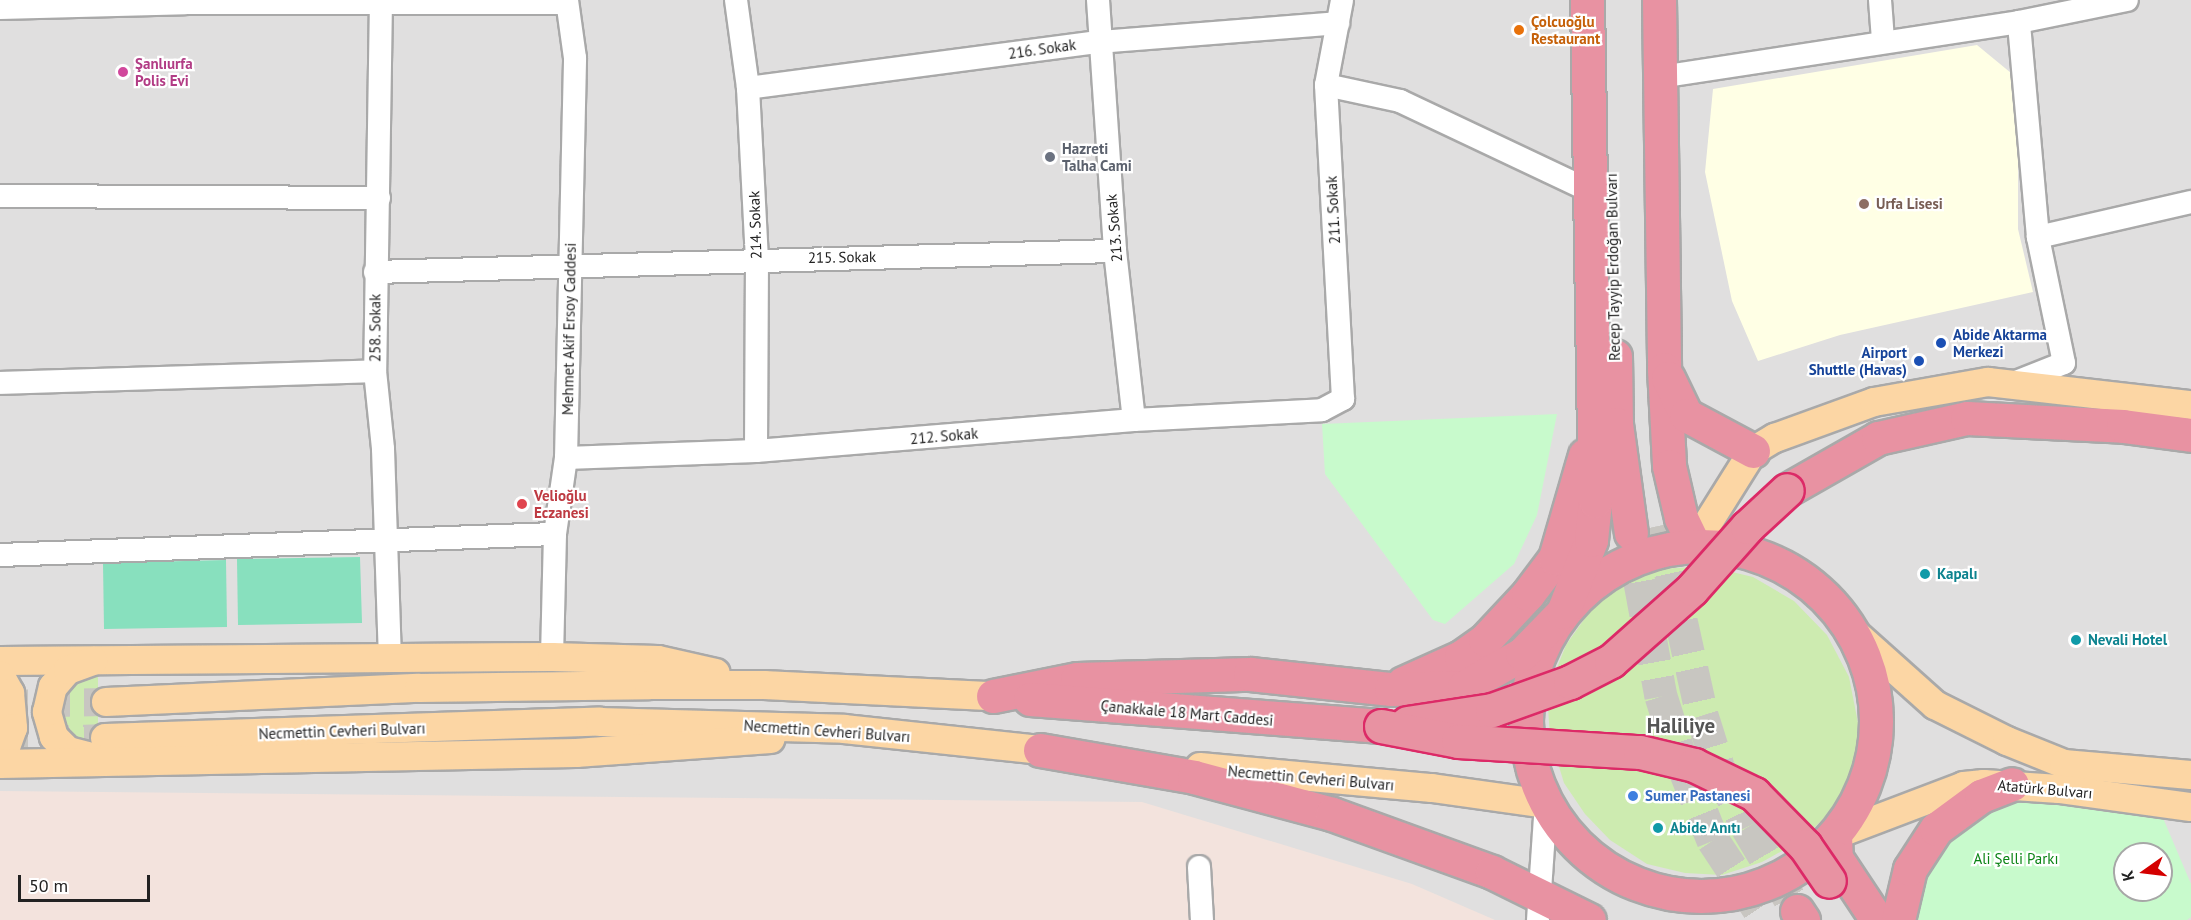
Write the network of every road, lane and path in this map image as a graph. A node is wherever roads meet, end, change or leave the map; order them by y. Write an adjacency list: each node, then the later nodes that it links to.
1 (736, 0): 20 (street, 214. Sokak)
2 (1098, 0): 17 (street, 213. Sokak)
3 (1342, 0): 14 (street, 211. Sokak)
4 (1587, 0): 21 (highway)
5 (1607, 0): 6 (highway, Recep Tayyip Erdoğan Bulvarı)
6 (1638, 0)
7 (1659, 0): 18 (highway)
8 (1880, 0): 16 (street)
9 (2127, 0): 15 (street)
10 (185, 1): 11 (street); 13 (street)
11 (381, 2): 12 (street); 23 (street, 258. Sokak)
12 (567, 2): 28 (street, Mehmet Akif Ersoy Caddesi)
13 (0, 8)
14 (1338, 22): 17 (street, 216. Sokak); 19 (street, 211. Sokak)
15 (2019, 22): 16 (street); 25 (street)
16 (1883, 40): 18 (street)
17 (1099, 42): 20 (street, 216. Sokak); 26 (street, 213. Sokak)
18 (1660, 76): 30 (highway)
19 (1326, 85): 21 (street); 35 (street, 211. Sokak)
20 (748, 88): 27 (street, 214. Sokak)
21 (1590, 190): 37 (highway)
22 (0, 196): 23 (street)
23 (379, 198): 29 (street, 258. Sokak)
24 (2191, 202): 25 (street)
25 (2038, 237): 33 (street)
26 (1115, 251): 27 (street, 215. Sokak); 36 (street, 213. Sokak)
27 (756, 259): 28 (street, 215. Sokak); 39 (street, 214. Sokak)
28 (570, 265): 29 (street, 215. Sokak); 41 (street, Mehmet Akif Ersoy Caddesi)
29 (375, 272): 31 (street, 258. Sokak)
30 (1664, 369): 40 (highway); 44 (highway)
31 (375, 371): 32 (street); 43 (street, 258. Sokak)
32 (0, 383)
33 (2010, 385): 34 (main road); 40 (main road)
34 (2191, 405)
35 (1322, 410): 36 (street, 212. Sokak)
36 (1134, 420): 39 (street, 212. Sokak)
37 (1593, 427): 46 (highway); 54 (highway)
38 (2191, 435): 57 (highway, bridge)
39 (756, 451): 41 (street, 212. Sokak)
40 (1754, 451): 44 (main road)
41 (566, 458): 42 (street, Mehmet Akif Ersoy Caddesi)
42 (555, 534): 43 (street); 49 (street, Mehmet Akif Ersoy Caddesi)
43 (388, 542): 45 (street); 48 (street, 258. Sokak)
44 (1694, 545): 46 (highway); 47 (highway)
45 (0, 555)
46 (1563, 612): 54 (highway); 63 (highway)
47 (1850, 629): 61 (main road); 65 (highway)
48 (390, 656): 49 (main road); 50 (main road)
49 (552, 657): 53 (main road)
50 (98, 659): 51 (main road); 58 (main road)
51 (0, 661)
52 (0, 675): 60 (main road)
53 (765, 685): 55 (main road); 56 (main road)
54 (1391, 689): 55 (highway)
55 (993, 696): 57 (highway, Çanakkale 18 Mart Caddesi)
56 (106, 702)
57 (1381, 726): 72 (highway, bridge)
58 (104, 749): 59 (main road, Necmettin Cevheri Bulvarı); 60 (main road, Necmettin Cevheri Bulvarı)
59 (1040, 750): 63 (main road, Necmettin Cevheri Bulvarı); 68 (highway)
60 (0, 764)
61 (2191, 775)
62 (2012, 784): 64 (main road, Atatürk Bulvarı); 65 (main road, Atatürk Bulvarı); 74 (highway)
63 (1546, 804): 67 (highway); 68 (street)
64 (2191, 807)
65 (1835, 835): 67 (highway); 73 (highway)
66 (1200, 867): 69 (street)
67 (1693, 897): 71 (highway)
68 (1539, 907): 70 (highway)
69 (1202, 920)
70 (1589, 920)
71 (1717, 920)
72 (1854, 920)
73 (1877, 920)
74 (1898, 920)

